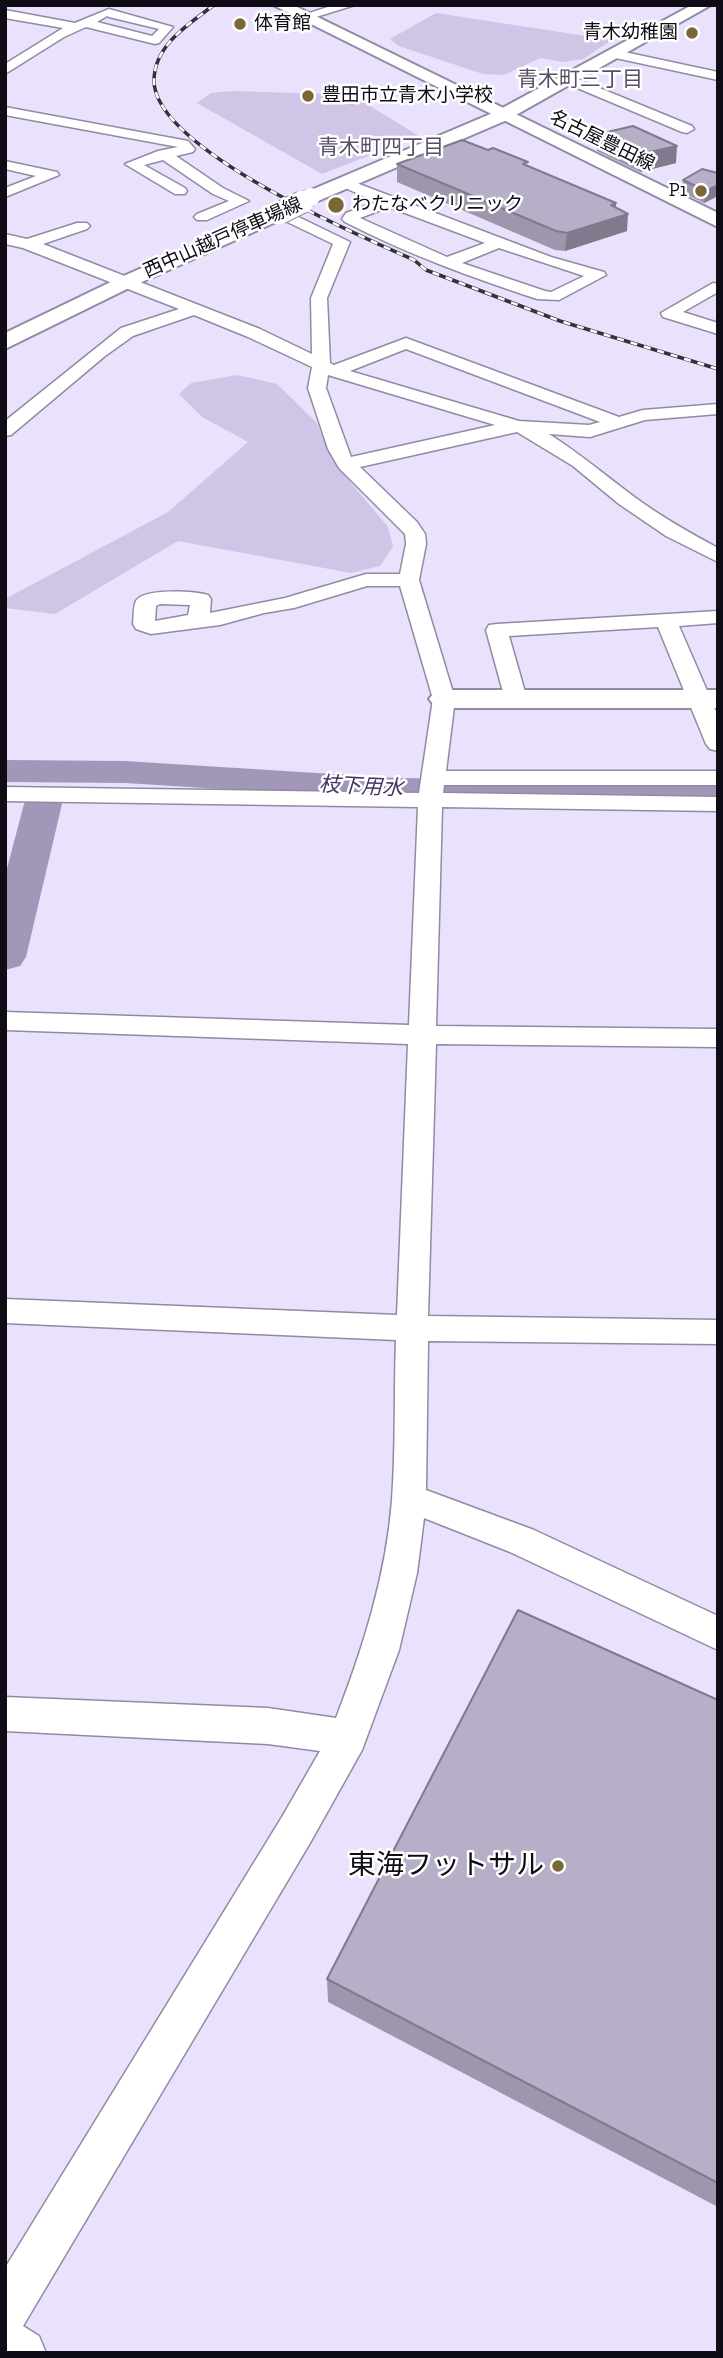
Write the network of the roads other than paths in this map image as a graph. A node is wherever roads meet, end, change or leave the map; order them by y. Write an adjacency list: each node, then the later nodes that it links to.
1 (14, 5): 8 (street)
2 (90, 5): 7 (street)
3 (128, 5): 7 (street)
4 (280, 5): 9 (main road, 名古屋豊田線)
5 (349, 5): 9 (street)
6 (704, 5): 11 (main road, 西中山越戸停車場線)
7 (112, 12): 10 (street); 10 (street)
8 (5, 13): 10 (street)
9 (303, 17): 16 (main road, 名古屋豊田線)
10 (80, 25): 12 (street)
11 (615, 54): 13 (street); 14 (main road, 西中山越戸停車場線)
12 (8, 65)
13 (718, 76)
14 (568, 79): 16 (main road, 西中山越戸停車場線); 17 (street)
15 (9, 114): 18 (street)
16 (501, 116): 20 (main road, 西中山越戸停車場線); 25 (main road, 名古屋豊田線)
17 (687, 129)
18 (163, 154): 22 (street); 27 (street)
19 (5, 165): 21 (street)
20 (346, 183): 23 (street); 24 (main road, 西中山越戸停車場線, bridge)
21 (5, 193)
22 (168, 197)
23 (389, 202): 29 (street); 31 (street)
24 (280, 213): 27 (main road, 西中山越戸停車場線); 37 (street)
25 (718, 221)
26 (82, 226): 30 (street)
27 (243, 229): 32 (main road, 西中山越戸停車場線)
28 (9, 233): 30 (street)
29 (499, 243): 31 (street); 31 (street)
30 (28, 244): 32 (street)
31 (447, 263)
32 (126, 282): 34 (street); 36 (main road, 西中山越戸停車場線)
33 (716, 288): 35 (street)
34 (195, 309): 37 (street); 41 (street)
35 (718, 329)
36 (5, 342)
37 (327, 368): 39 (street); 40 (street); 42 (street)
38 (718, 409): 39 (street)
39 (619, 423): 40 (street)
40 (516, 426): 42 (street); 43 (street)
41 (5, 432)
42 (346, 464): 44 (street)
43 (718, 556)
44 (409, 580): 47 (street); 48 (street)
45 (718, 617): 46 (street)
46 (666, 620): 49 (street); 50 (street)
47 (198, 625)
48 (444, 699): 49 (main road); 53 (street)
49 (516, 699): 50 (main road)
50 (708, 699): 51 (street)
51 (718, 744)
52 (718, 778): 53 (street)
53 (431, 791): 54 (street); 55 (street); 57 (street)
54 (5, 794)
55 (718, 803)
56 (5, 1021): 57 (street)
57 (422, 1035): 58 (street); 60 (street)
58 (718, 1038)
59 (5, 1311): 60 (street)
60 (412, 1328): 61 (street); 62 (street)
61 (718, 1332)
62 (409, 1501): 63 (street); 65 (street)
63 (718, 1634)
64 (5, 1714): 65 (street)
65 (348, 1737): 66 (street)
66 (5, 2312)
67 (5, 2342): 68 (street)
68 (22, 2353)

